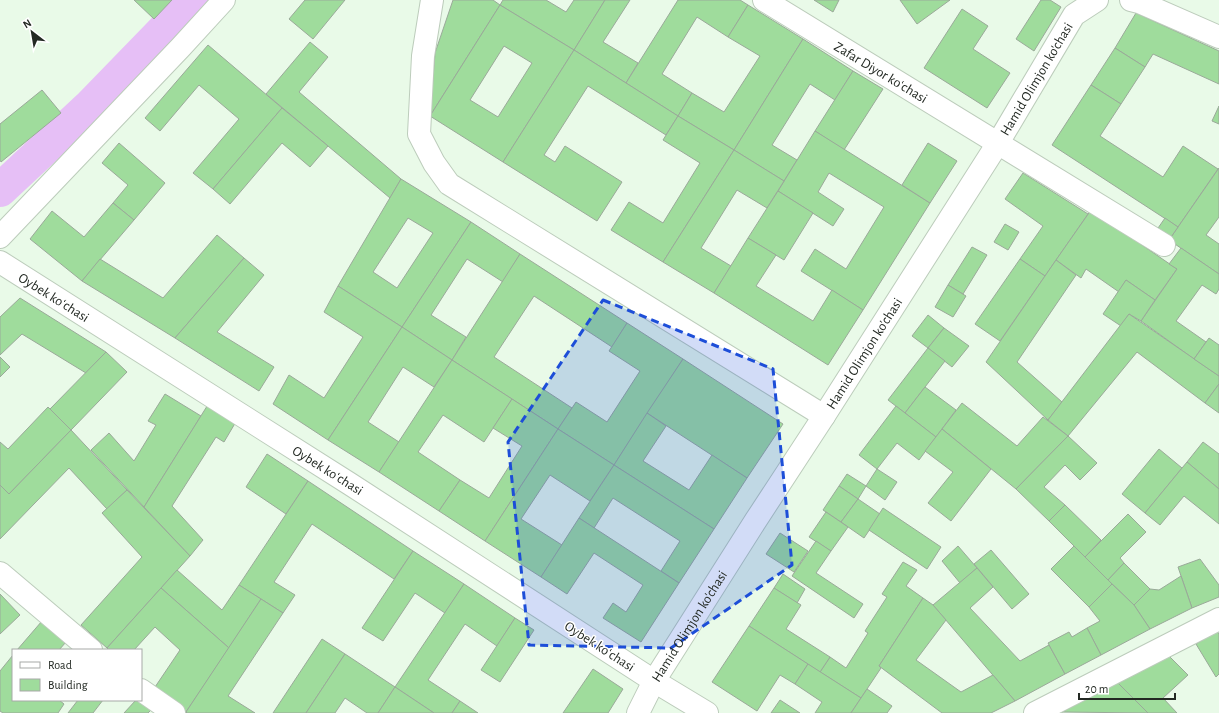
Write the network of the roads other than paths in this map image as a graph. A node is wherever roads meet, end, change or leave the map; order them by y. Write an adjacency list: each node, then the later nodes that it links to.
1 (224, 0): 8 (street)
2 (432, 0): 11 (street)
3 (764, 0): 7 (street, Zafar Diyor koʻchasi)
4 (1097, 0): 7 (street, Hamid Olimjon ko'chasi)
5 (1131, 0): 6 (street)
6 (1219, 37)
7 (998, 143): 9 (street, Zafar Diyor koʻchasi); 11 (street, Hamid Olimjon ko'chasi)
8 (0, 237)
9 (1164, 245)
10 (0, 262): 15 (street, Oybek koʻchasi)
11 (824, 416): 15 (street, Hamid Olimjon ko'chasi)
12 (0, 573): 14 (street)
13 (1219, 619): 20 (street)
14 (90, 649)
15 (654, 681): 18 (street, Hamid Olimjon ko'chasi); 19 (street, Oybek koʻchasi)
16 (142, 691): 17 (street)
17 (174, 713)
18 (638, 713)
19 (707, 713)
20 (1035, 713)

